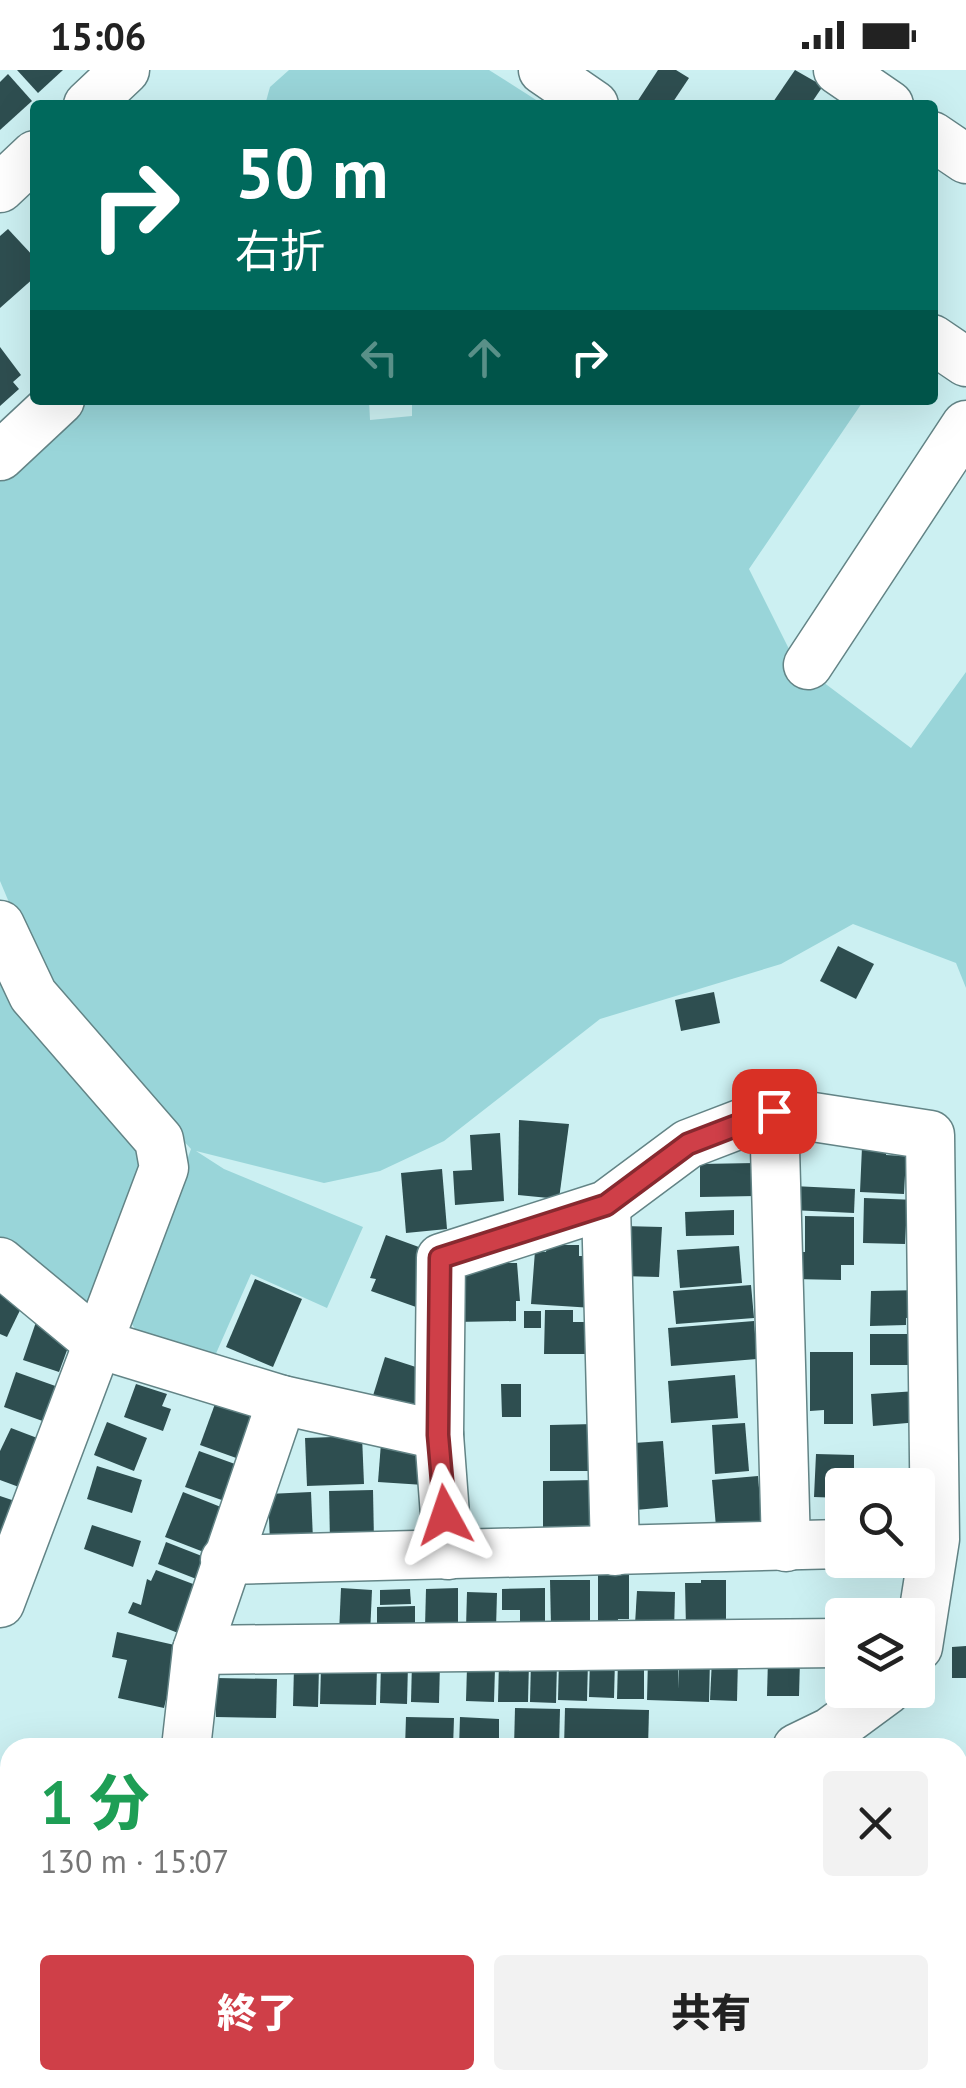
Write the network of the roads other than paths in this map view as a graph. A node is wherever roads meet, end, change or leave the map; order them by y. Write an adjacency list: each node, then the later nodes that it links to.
1 (543, 70): 3 (street)
2 (838, 70): 4 (street)
3 (587, 100)
4 (881, 100)
5 (938, 140): 6 (street)
6 (966, 159)
7 (30, 160): 8 (street)
8 (0, 188)
9 (938, 343): 10 (street)
10 (966, 362)
11 (55, 405): 13 (street)
12 (961, 446): 14 (street)
13 (0, 456)
14 (808, 665)
15 (0, 925): 19 (street)
16 (774, 1111): 17 (street); 22 (street); 24 (street)
17 (606, 1205): 21 (street); 25 (street)
18 (0, 1262): 19 (street)
19 (99, 1344): 20 (street); 28 (street)
20 (282, 1400): 21 (street); 27 (street)
21 (438, 1435): 26 (street)
22 (927, 1468)
23 (825, 1545): 24 (street)
24 (786, 1547): 25 (street)
25 (615, 1551): 26 (street)
26 (448, 1555): 27 (street)
27 (225, 1560): 30 (street)
28 (0, 1603)
29 (825, 1642): 30 (street)
30 (196, 1650): 32 (street)
31 (862, 1708): 33 (street)
32 (187, 1738)
33 (818, 1738)

